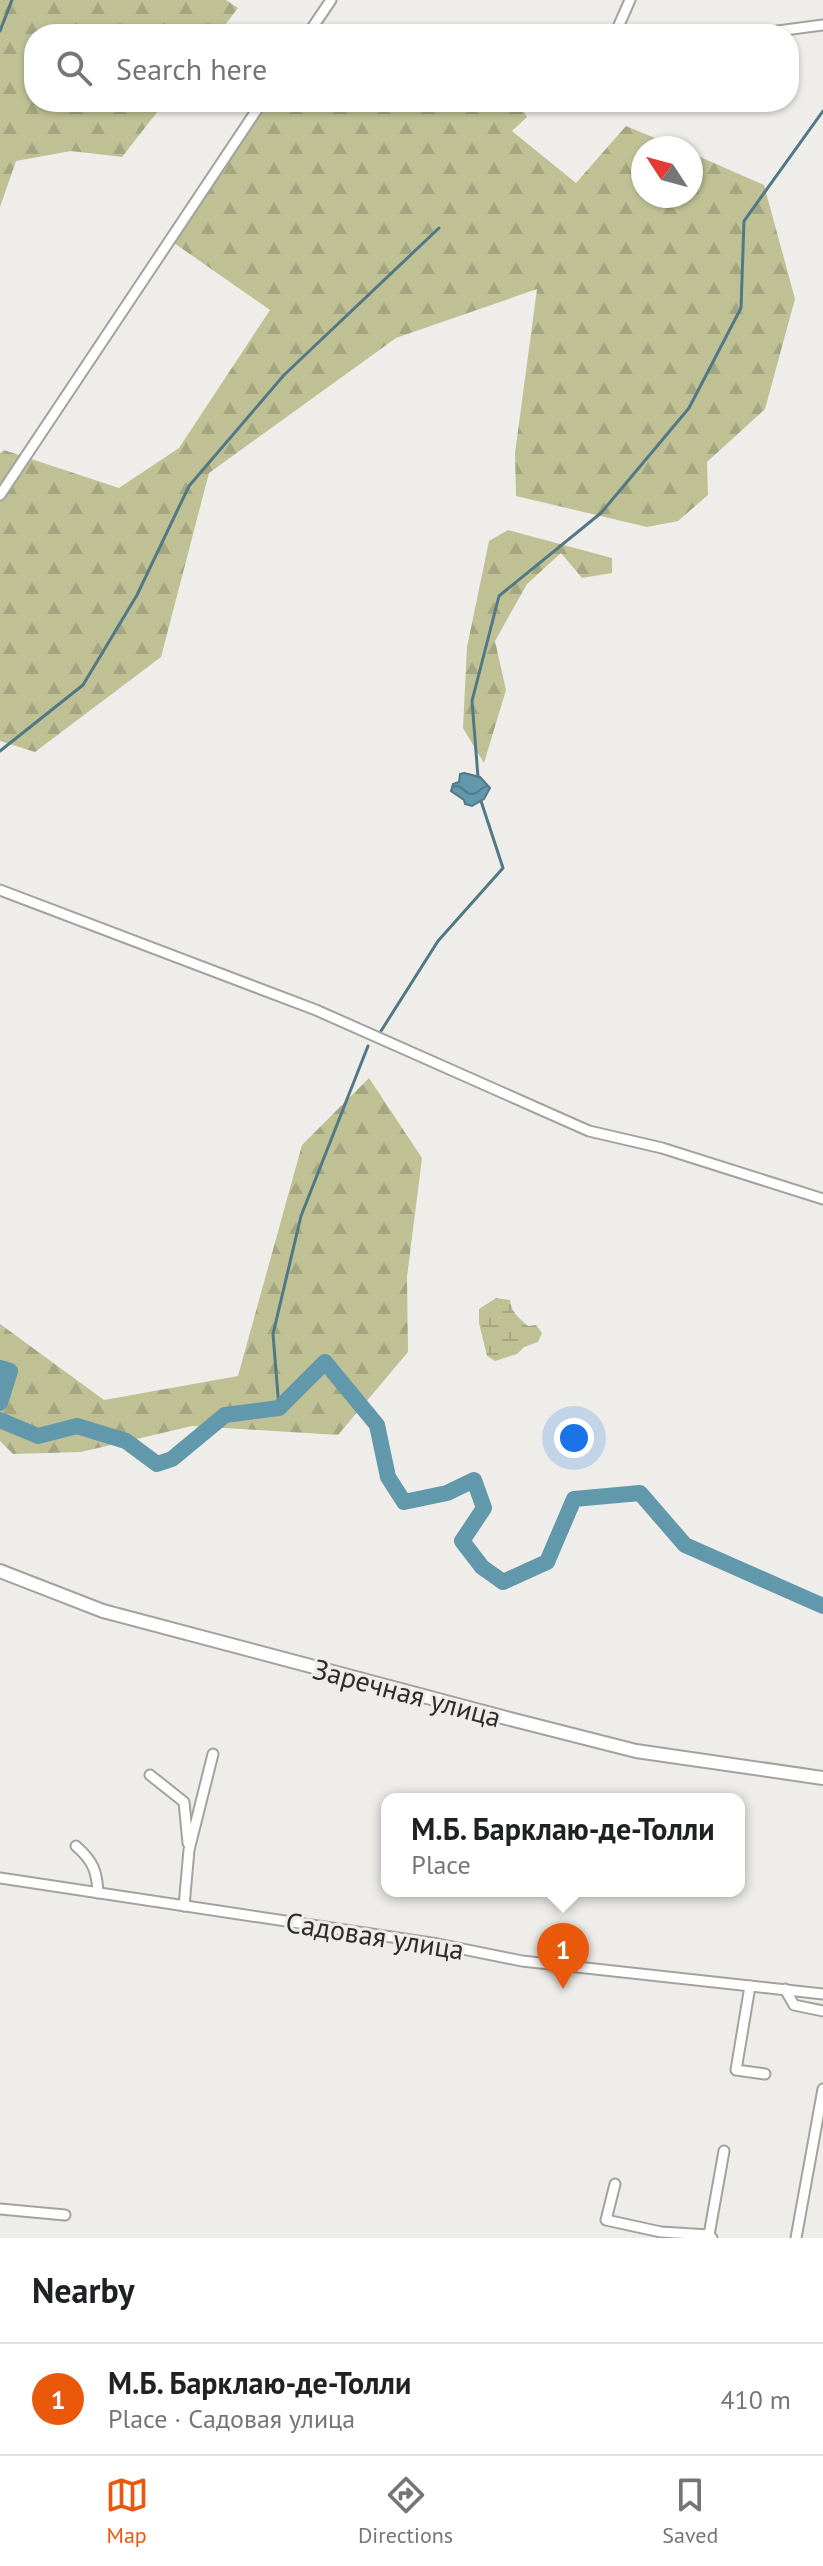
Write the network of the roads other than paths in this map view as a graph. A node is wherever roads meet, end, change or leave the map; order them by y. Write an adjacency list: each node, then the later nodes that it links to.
1 (331, 0): 3 (street)
2 (630, 0): 4 (street)
3 (315, 24)
4 (619, 24)
5 (823, 25): 6 (street)
6 (799, 28)
7 (255, 112): 8 (street)
8 (0, 495)
9 (0, 890): 10 (street)
10 (823, 1199)
11 (0, 1571): 14 (street, Заречная улица)
12 (213, 1754): 16 (street)
13 (150, 1775): 16 (street)
14 (823, 1778)
15 (76, 1846): 18 (street)
16 (189, 1850): 19 (street)
17 (0, 1878): 18 (street, Садовая улица)
18 (98, 1893): 19 (street, Садовая улица)
19 (184, 1906): 20 (street, Садовая улица)
20 (750, 1986): 21 (street, Садовая улица); 24 (street)
21 (785, 1989): 22 (street, Садовая улица); 23 (street)
22 (823, 1994)
23 (823, 2011)
24 (765, 2074)
25 (823, 2089): 31 (street)
26 (724, 2151): 30 (street)
27 (615, 2184): 30 (street)
28 (0, 2209): 29 (street)
29 (65, 2215)
30 (711, 2236)
31 (796, 2238)

